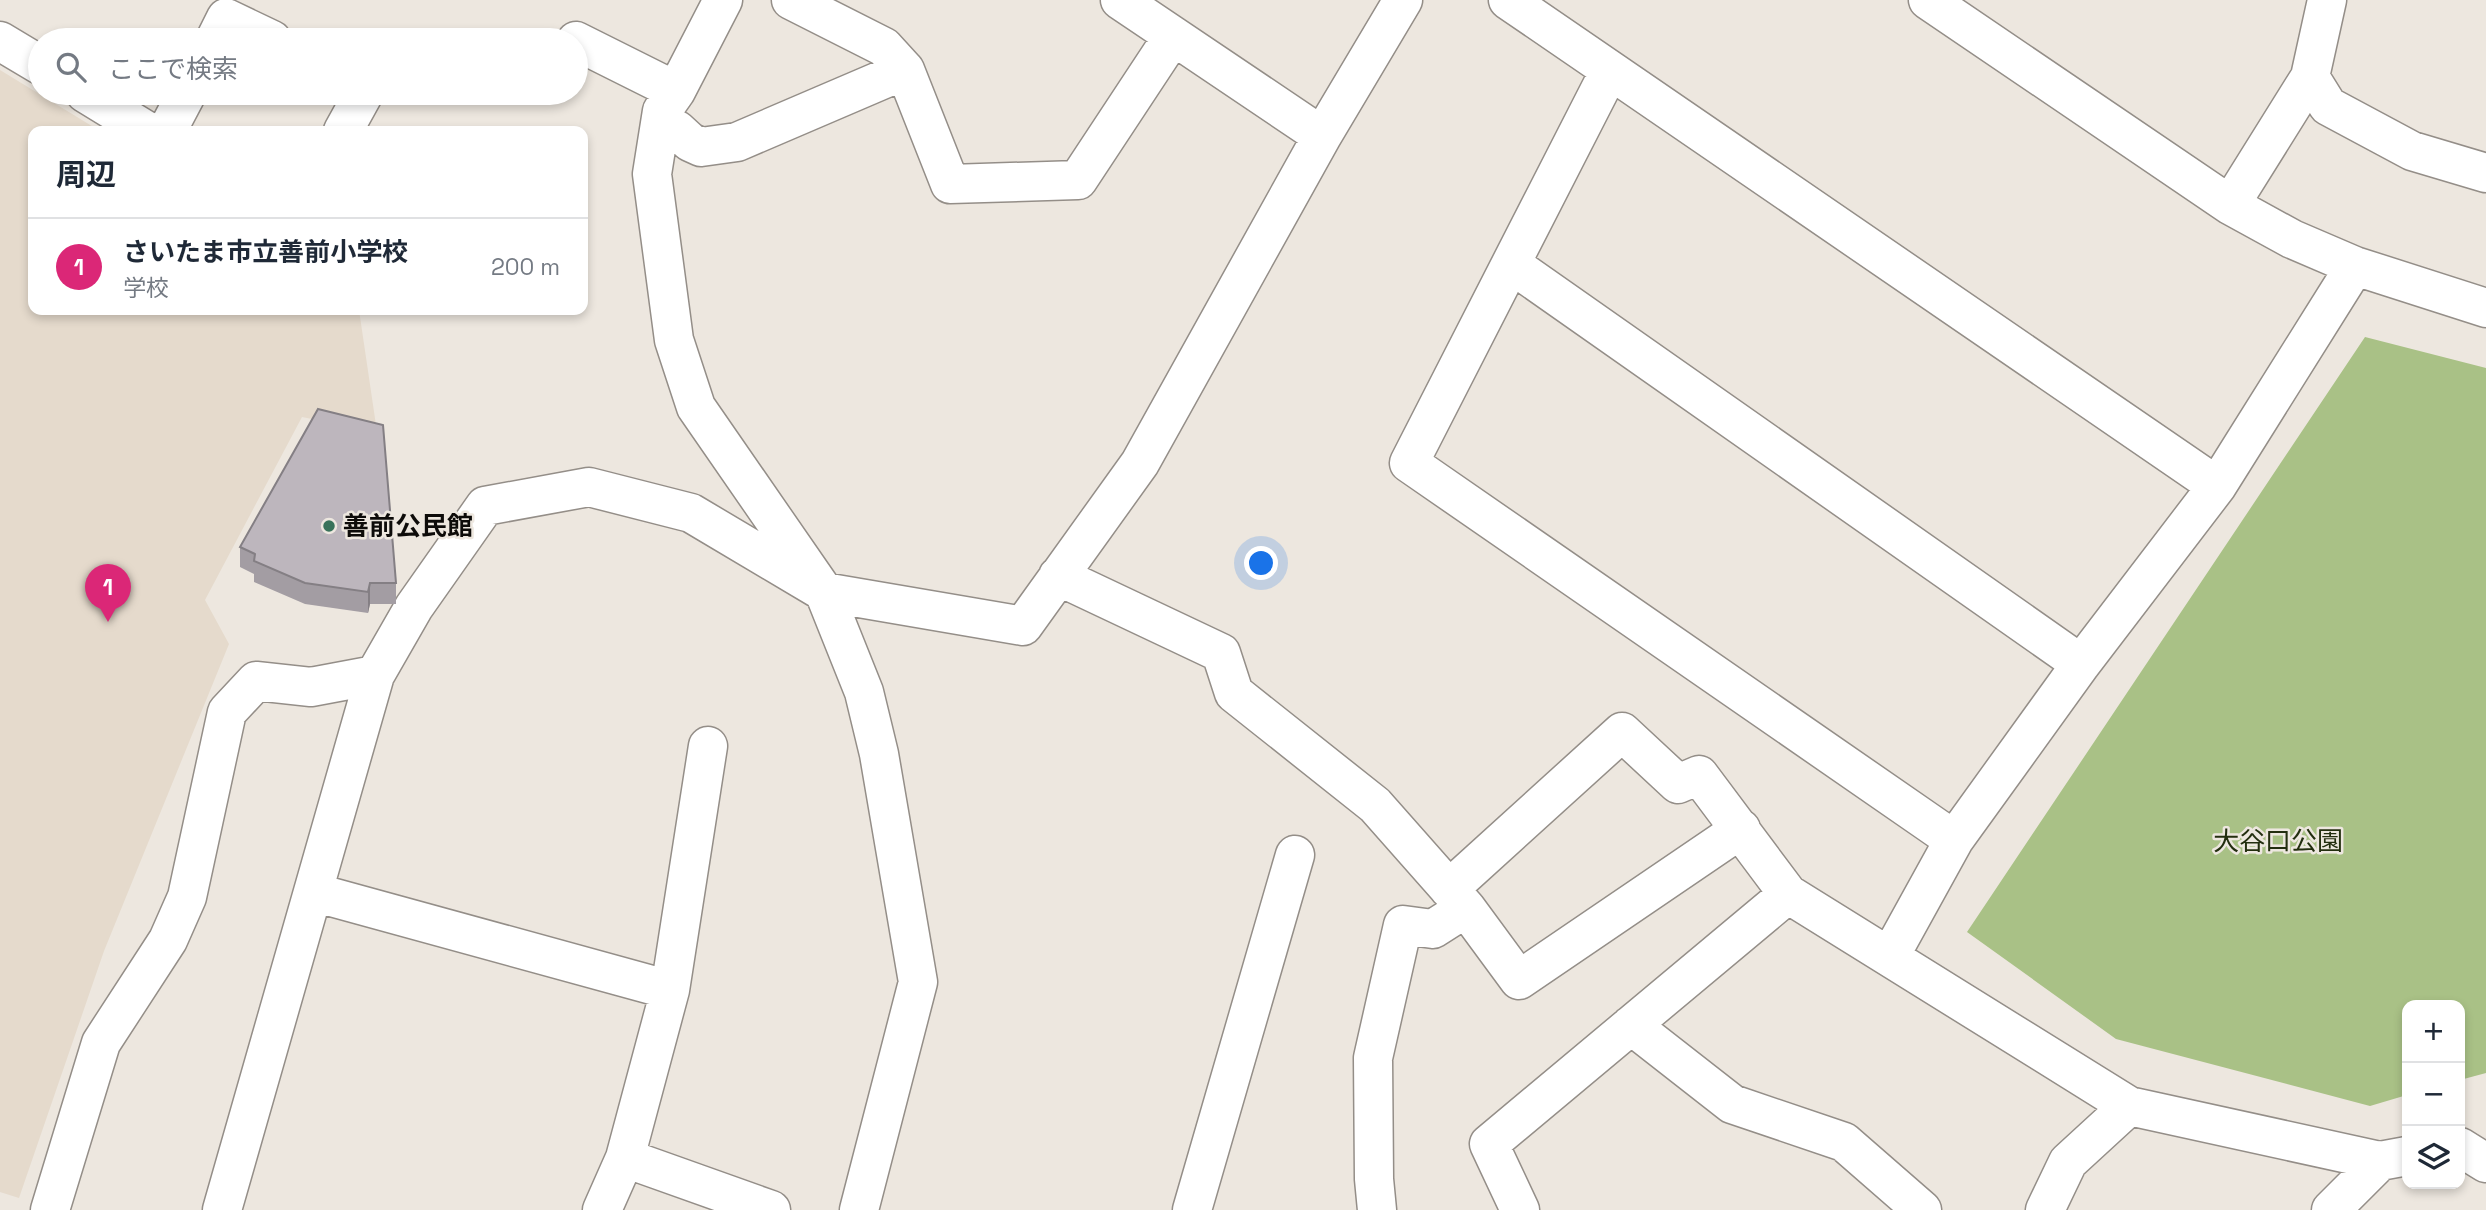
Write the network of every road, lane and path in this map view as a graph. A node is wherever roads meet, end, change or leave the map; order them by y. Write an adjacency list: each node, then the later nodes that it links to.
1 (723, 0): 20 (street)
2 (791, 0): 14 (street)
3 (1120, 0): 10 (street)
4 (1403, 0): 24 (street)
5 (1508, 0): 15 (street)
6 (1928, 0): 26 (street)
7 (2327, 0): 16 (street)
8 (221, 28): 9 (street)
9 (247, 28)
10 (1173, 36): 14 (street); 24 (street)
11 (0, 41): 13 (street)
12 (588, 52): 20 (street)
13 (28, 58)
14 (905, 69): 20 (street)
15 (1610, 70): 27 (street); 30 (street)
16 (2310, 77): 25 (street); 26 (street)
17 (105, 105): 21 (street)
18 (181, 105): 22 (street)
19 (357, 105): 23 (street)
20 (668, 107): 32 (street)
21 (139, 126)
22 (170, 126)
23 (346, 126)
24 (1322, 136): 31 (street)
25 (2486, 173)
26 (2230, 205): 28 (street)
27 (1511, 264): 33 (street); 37 (street)
28 (2355, 266): 29 (street); 30 (street)
29 (2486, 308)
30 (2217, 486): 33 (street)
31 (1058, 576): 32 (street); 41 (street)
32 (824, 592): 34 (street); 56 (street)
33 (2081, 664): 37 (street)
34 (374, 676): 39 (street); 52 (street)
35 (708, 746): 43 (street)
36 (1741, 829): 40 (street); 41 (street); 41 (street)
37 (1954, 840): 42 (street)
38 (1295, 855): 57 (street)
39 (313, 892): 43 (street); 53 (street)
40 (1788, 894): 42 (street); 44 (street)
41 (1458, 899): 58 (street)
42 (1890, 956): 45 (street)
43 (670, 990): 49 (street)
44 (1631, 1025): 59 (street); 60 (street)
45 (2129, 1106): 50 (street); 61 (street)
46 (2486, 1130): 47 (street)
47 (2465, 1138)
48 (2465, 1150): 51 (street)
49 (625, 1158): 54 (street); 55 (street)
50 (2394, 1159): 62 (street)
51 (2486, 1163)
52 (50, 1210)
53 (222, 1210)
54 (602, 1210)
55 (771, 1210)
56 (859, 1210)
57 (1192, 1210)
58 (1377, 1210)
59 (1520, 1210)
60 (1922, 1210)
61 (2045, 1210)
62 (2331, 1210)

